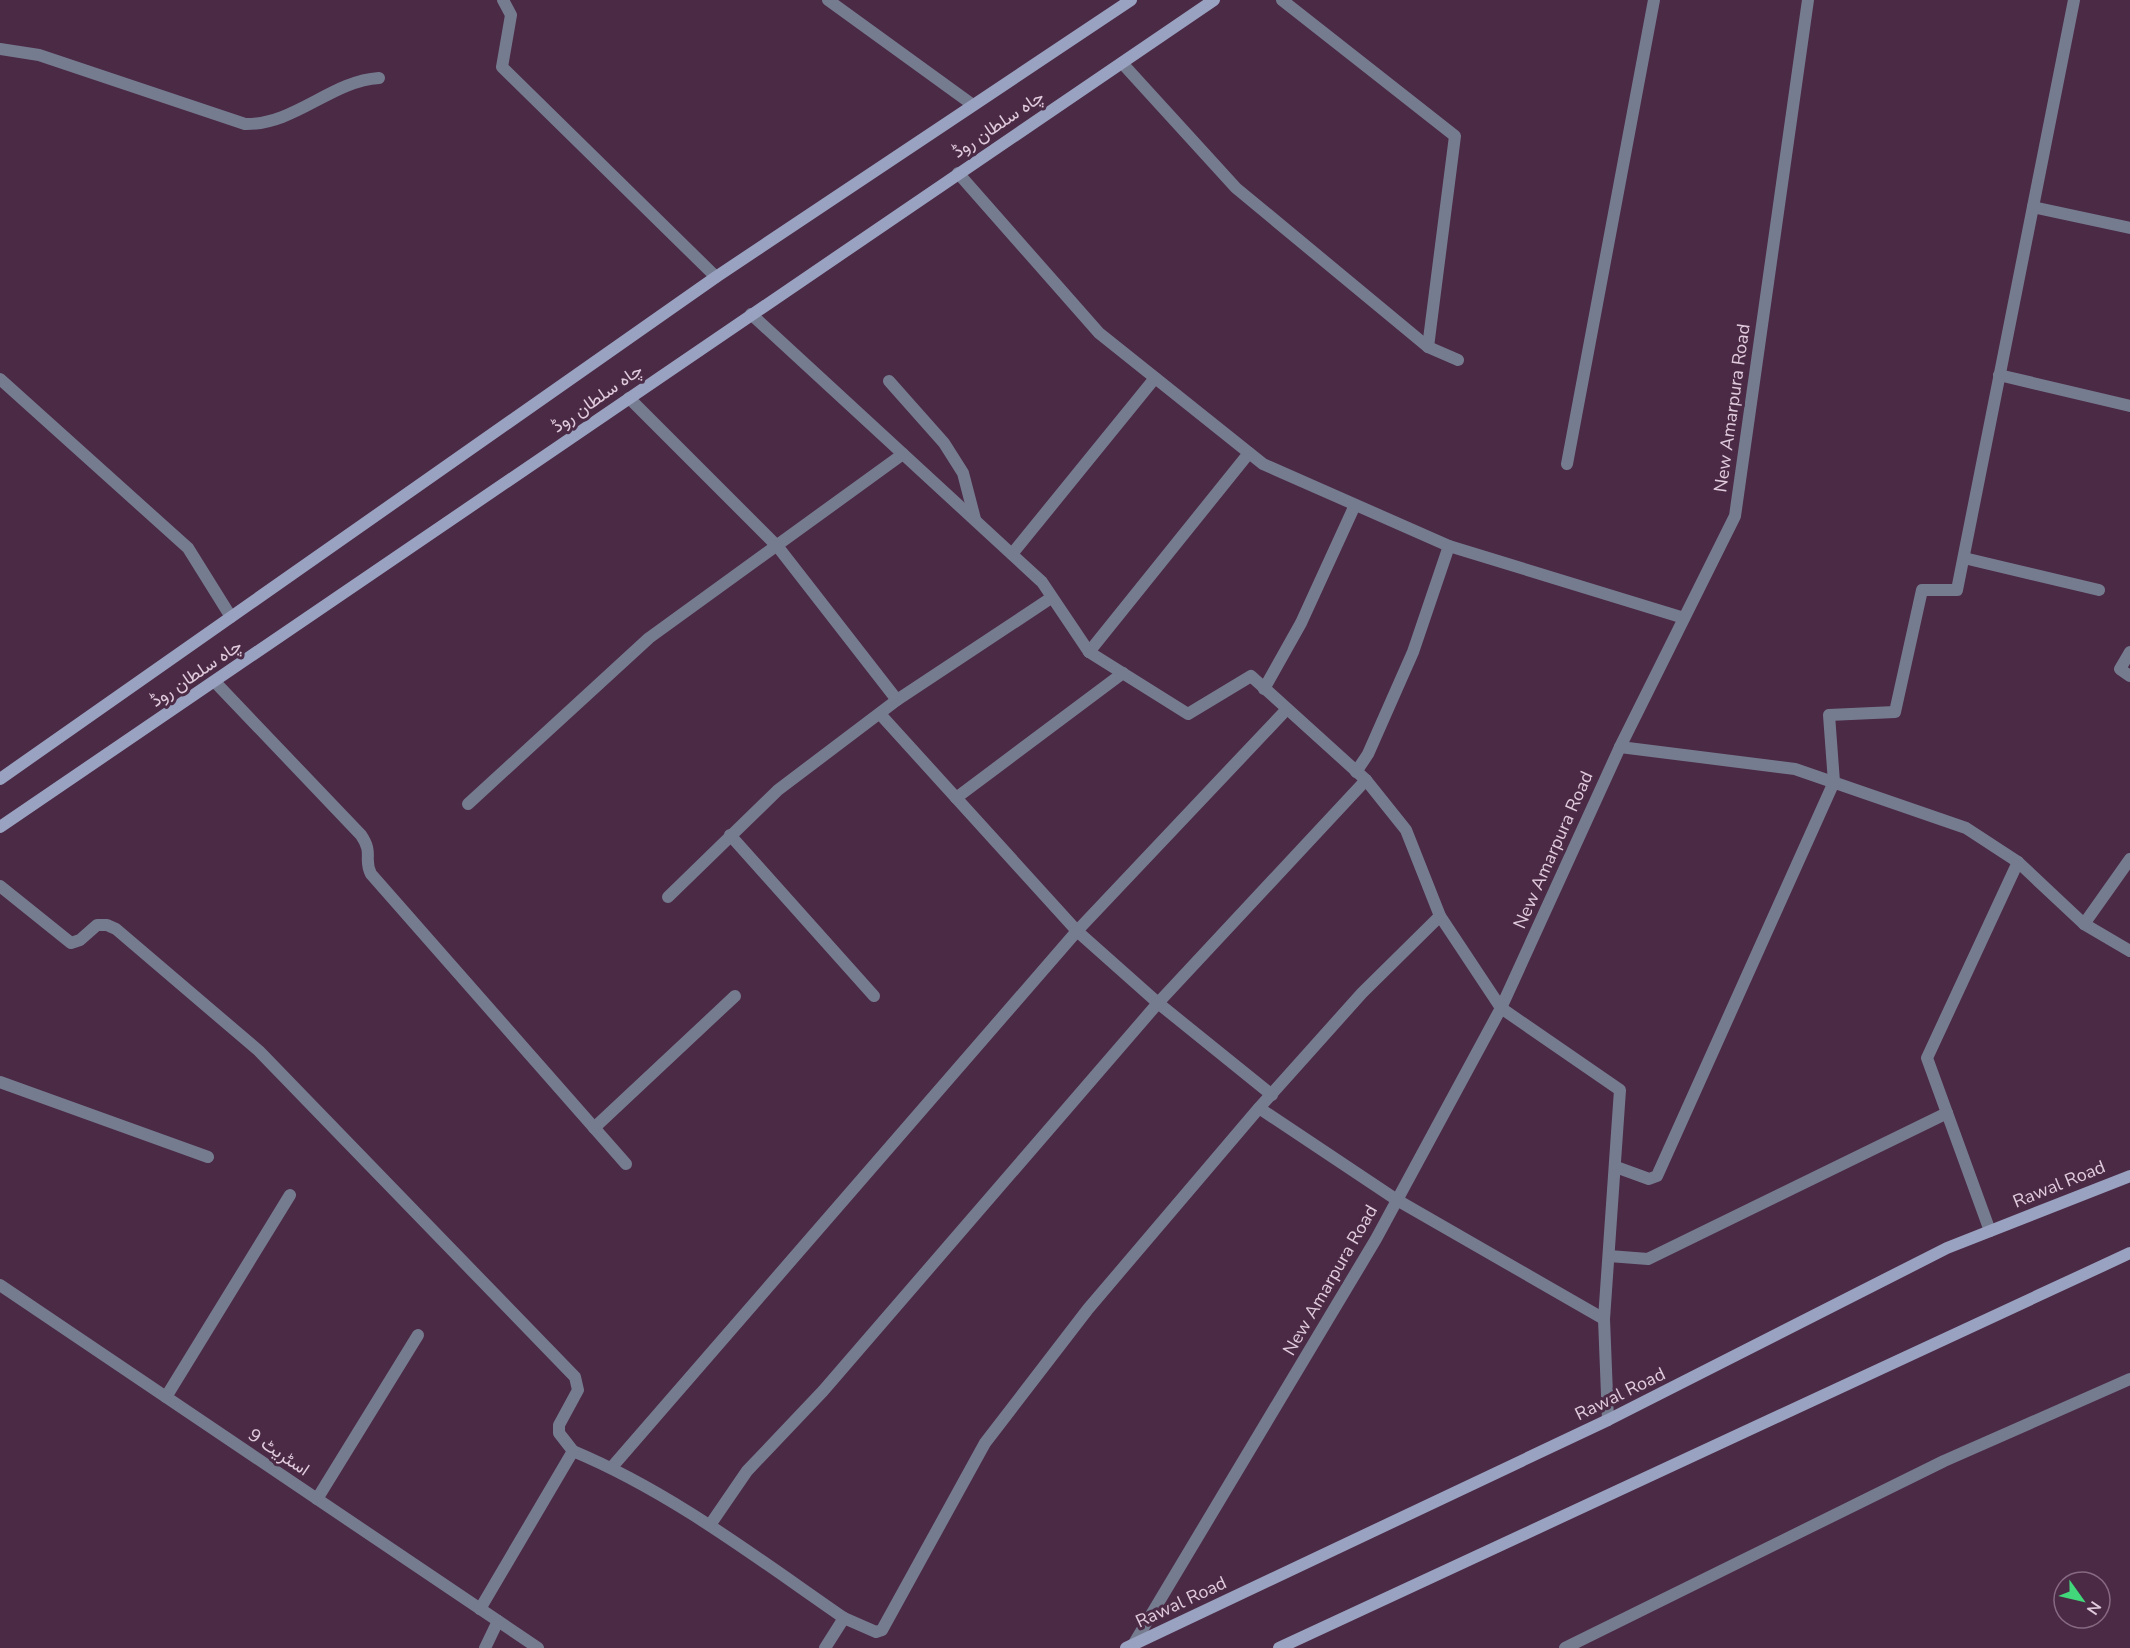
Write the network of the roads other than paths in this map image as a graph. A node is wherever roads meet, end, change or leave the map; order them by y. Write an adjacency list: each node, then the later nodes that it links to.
1 (503, 0): 16 (street)
2 (828, 0): 12 (street)
3 (1131, 0): 12 (main road, چاہ سلطان روڈ)
4 (1214, 0): 10 (main road, چاہ سلطان روڈ)
5 (1282, 0): 18 (street)
6 (1654, 0): 28 (street)
7 (1808, 0): 38 (street, New Amarpura Road)
8 (2074, 0): 14 (street)
9 (0, 49): 11 (street)
10 (1122, 63): 13 (main road, چاہ سلطان روڈ); 18 (street)
11 (379, 78)
12 (973, 105): 16 (main road, چاہ سلطان روڈ)
13 (958, 173): 17 (main road, چاہ سلطان روڈ); 21 (street)
14 (2033, 207): 15 (street); 20 (street)
15 (2130, 228)
16 (716, 277): 37 (main road, چاہ سلطان روڈ)
17 (751, 314): 24 (main road, چاہ سلطان روڈ); 27 (street)
18 (1428, 347): 19 (street)
19 (1458, 360)
20 (1999, 375): 25 (street); 34 (street)
21 (1155, 378): 26 (street); 33 (street)
22 (0, 380): 37 (street)
23 (889, 381): 30 (street)
24 (629, 398): 32 (street); 43 (main road, چاہ سلطان روڈ)
25 (2130, 406)
26 (1249, 453): 29 (street); 40 (street)
27 (903, 454): 30 (street); 32 (street)
28 (1567, 464)
29 (1355, 505): 31 (street); 44 (street)
30 (975, 519): 33 (street)
31 (1449, 546): 38 (street); 49 (street)
32 (778, 547): 45 (street); 54 (street)
33 (1012, 554): 36 (street)
34 (1964, 558): 35 (street); 52 (street)
35 (2099, 590)
36 (1051, 598): 40 (street); 45 (street)
37 (231, 617): 50 (main road, چاہ سلطان روڈ)
38 (1684, 618): 48 (street, New Amarpura Road)
39 (2130, 651): 42 (street)
40 (1089, 652): 41 (street)
41 (1123, 673): 44 (street); 53 (street)
42 (2130, 676)
43 (215, 682): 55 (main road, چاہ سلطان روڈ); 73 (street)
44 (1264, 688): 46 (street)
45 (897, 700): 47 (street)
46 (1287, 709): 49 (street); 63 (street)
47 (880, 714): 53 (street); 56 (street)
48 (1620, 747): 52 (street); 68 (street, New Amarpura Road)
49 (1356, 771): 51 (street)
50 (0, 779)
51 (1366, 780): 61 (street); 67 (street)
52 (1834, 782): 58 (street); 76 (street)
53 (956, 798): 63 (street)
54 (468, 804)
55 (0, 827)
56 (729, 835): 60 (street); 66 (street)
57 (2130, 859): 62 (street)
58 (2018, 862): 62 (street); 72 (street)
59 (0, 886): 89 (street)
60 (668, 897)
61 (1440, 916): 68 (street); 70 (street)
62 (2084, 924): 64 (street)
63 (1077, 931): 67 (street); 90 (street)
64 (2130, 951)
65 (735, 996): 73 (street)
66 (874, 996)
67 (1158, 1003): 70 (street); 92 (street)
68 (1501, 1008): 76 (street); 79 (street, New Amarpura Road)
69 (0, 1082): 74 (street)
70 (1272, 1095): 71 (street)
71 (1259, 1108): 79 (street); 94 (street)
72 (1947, 1113): 80 (street); 82 (street)
73 (594, 1128): 75 (street)
74 (208, 1157)
75 (626, 1164)
76 (1616, 1167): 82 (street)
77 (2130, 1176): 80 (main road, Rawal Road)
78 (290, 1195): 87 (street)
79 (1398, 1200): 84 (street); 96 (street, New Amarpura Road)
80 (1990, 1231): 88 (main road, Rawal Road)
81 (2130, 1253): 100 (main road)
82 (1609, 1256): 84 (street)
83 (0, 1285): 87 (street, اسٹریٹ 9)
84 (1604, 1319): 88 (street)
85 (418, 1335): 91 (street)
86 (2130, 1379): 101 (street)
87 (166, 1397): 91 (street, اسٹریٹ 9)
88 (1608, 1420): 96 (main road, Rawal Road)
89 (573, 1451): 90 (street); 93 (street)
90 (612, 1467): 92 (street)
91 (317, 1499): 93 (street, اسٹریٹ 9)
92 (710, 1525): 94 (street)
93 (480, 1609): 95 (street, اسٹریٹ 9)
94 (844, 1618): 99 (street)
95 (498, 1621): 97 (street); 98 (street, اسٹریٹ 9)
96 (1130, 1646)
97 (485, 1648)
98 (538, 1648)
99 (825, 1648)
100 (1279, 1648)
101 (1565, 1648)

